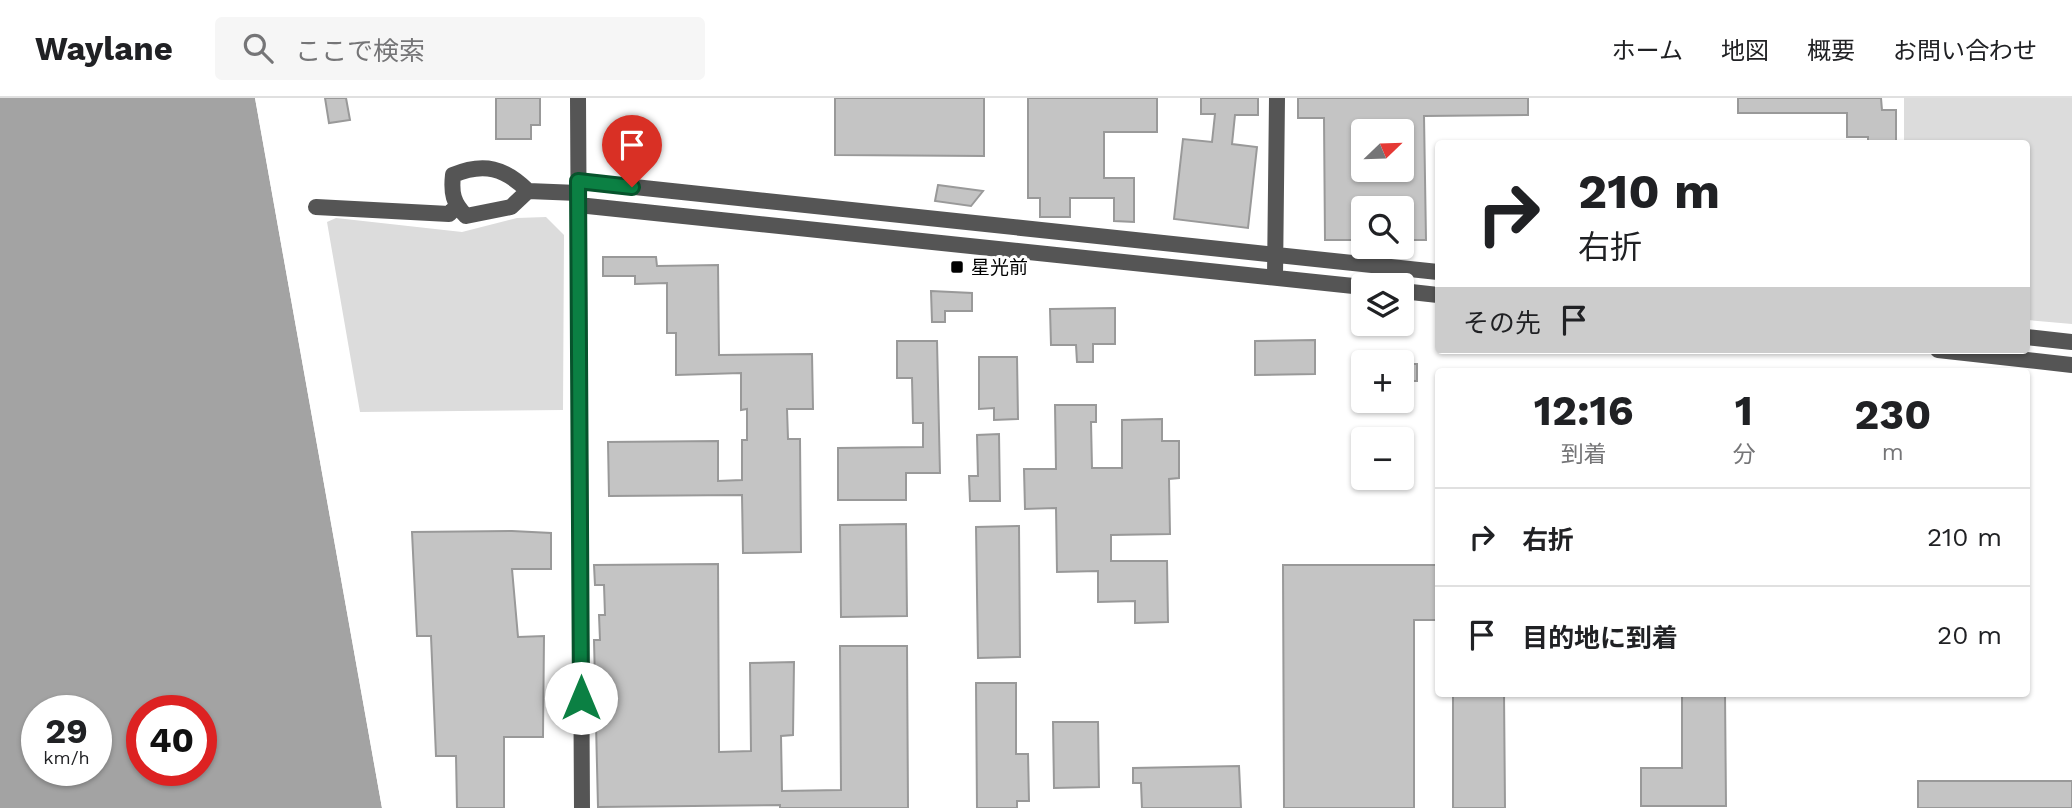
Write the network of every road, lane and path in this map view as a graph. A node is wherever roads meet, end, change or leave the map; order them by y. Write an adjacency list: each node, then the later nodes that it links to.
1 (578, 98): 4 (street)
2 (1277, 98): 7 (street)
3 (528, 191): 4 (street); 6 (street); 6 (street)
4 (578, 193): 7 (street); 9 (street); 17 (street)
5 (316, 207): 6 (street)
6 (456, 207)
7 (1277, 253): 8 (street); 9 (street)
8 (1435, 272)
9 (1275, 277): 10 (street)
10 (1351, 286)
11 (1414, 292): 12 (street)
12 (1435, 295)
13 (2030, 337): 14 (street)
14 (2072, 342)
15 (1974, 354): 16 (street)
16 (2072, 365)
17 (582, 808)

